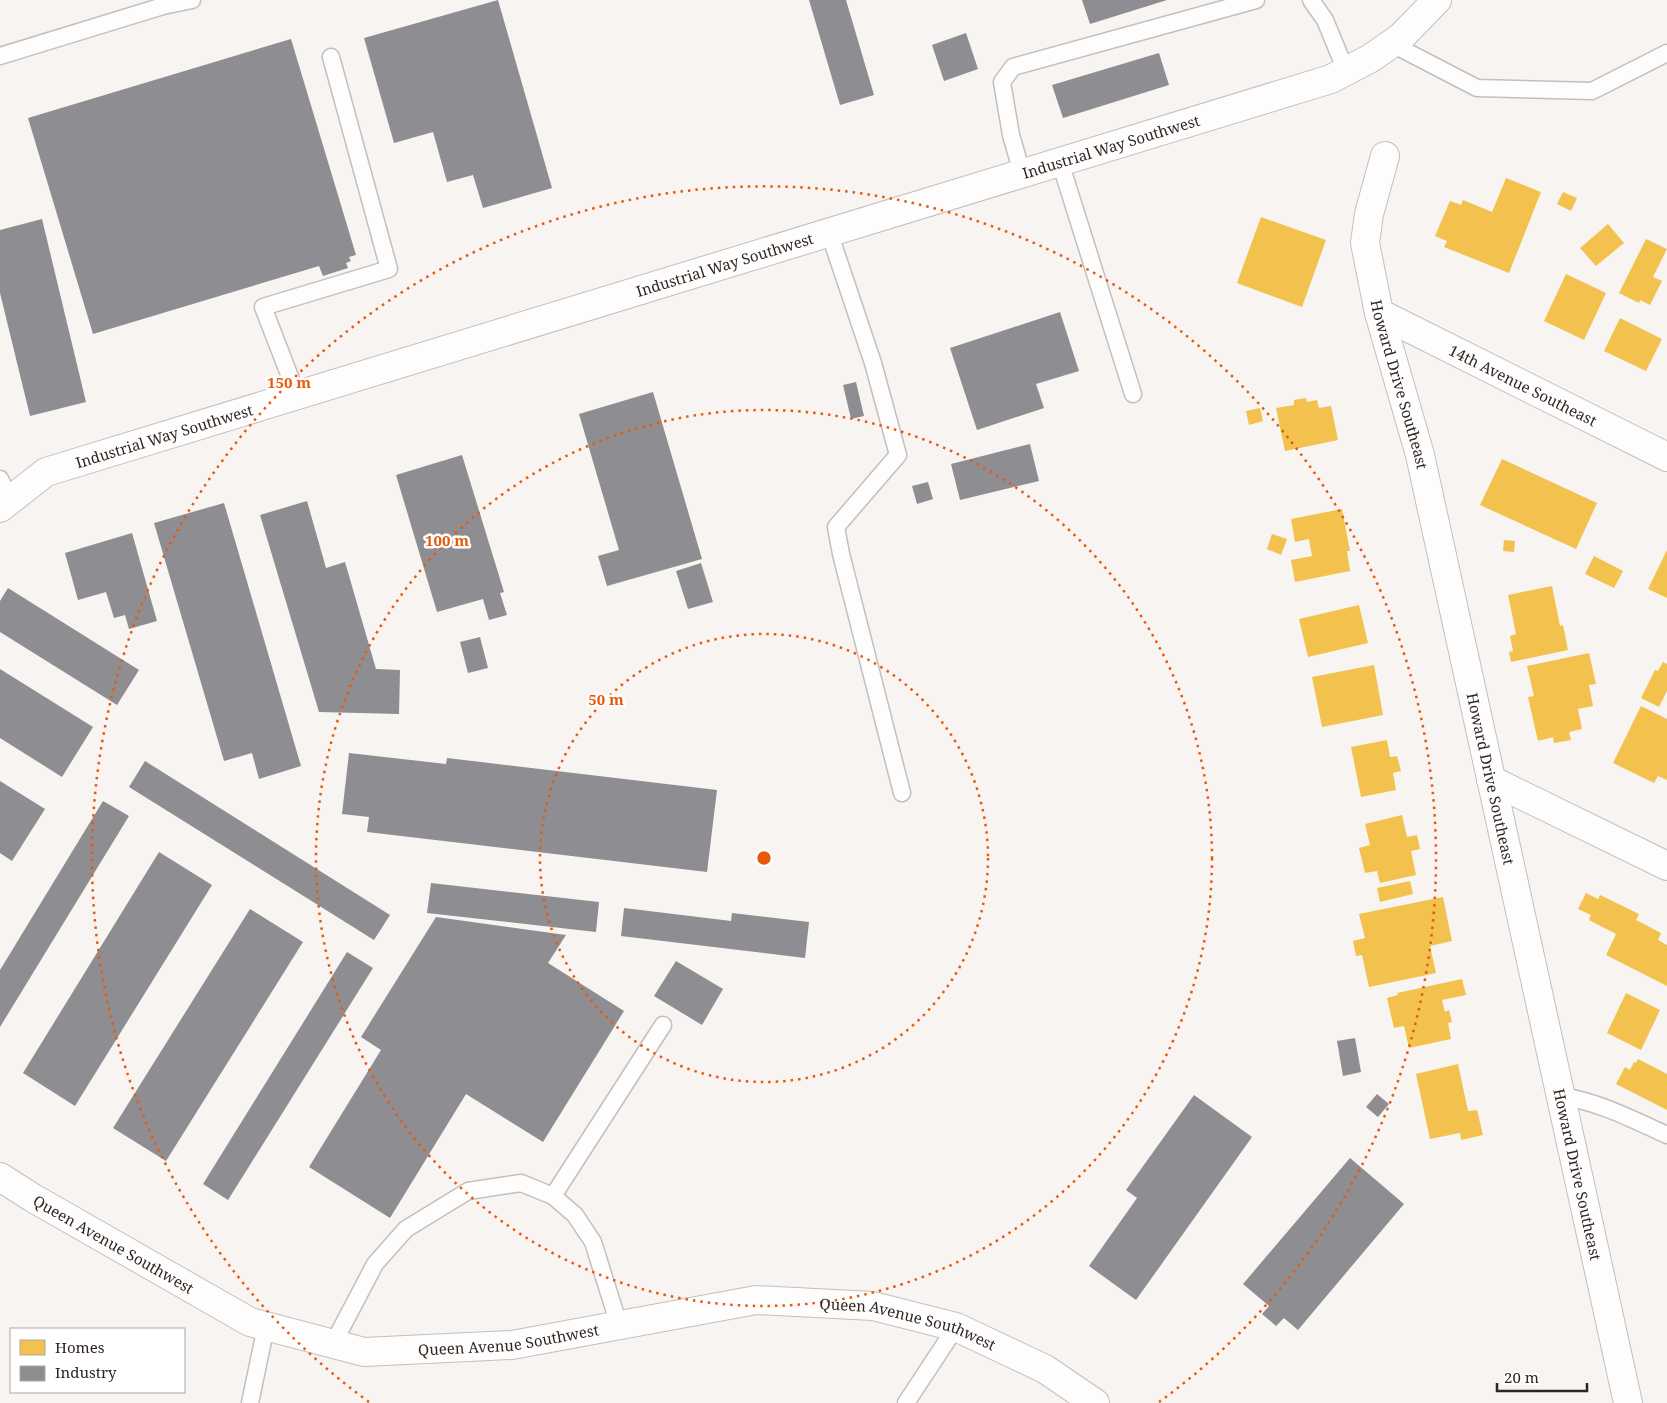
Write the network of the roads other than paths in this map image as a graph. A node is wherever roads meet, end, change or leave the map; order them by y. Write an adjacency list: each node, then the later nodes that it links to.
1 (192, 0): 7 (lane)
2 (1256, 0): 12 (lane)
3 (1311, 0): 9 (lane)
4 (1437, 0): 5 (street, Industrial Way Southwest)
5 (1392, 44): 6 (lane); 9 (street, Industrial Way Southwest)
6 (1667, 53)
7 (0, 56)
8 (331, 57): 16 (lane)
9 (1346, 71): 11 (street, Industrial Way Southwest)
10 (1385, 156): 14 (street, Howard Drive Southeast)
11 (1060, 162): 12 (street, Industrial Way Southwest); 15 (lane)
12 (1022, 173): 13 (street, Industrial Way Southwest)
13 (830, 232): 16 (street, Industrial Way Southwest); 20 (lane)
14 (1379, 313): 17 (street, 14th Avenue Southeast); 19 (street, Howard Drive Southeast)
15 (1133, 394)
16 (297, 395): 18 (street, Industrial Way Southwest)
17 (1667, 457)
18 (3, 496)
19 (1491, 780): 21 (street); 23 (street, Howard Drive Southeast)
20 (902, 793)
21 (1667, 866)
22 (663, 1025): 26 (lane)
23 (1561, 1096): 24 (lane); 34 (street, Howard Drive Southeast)
24 (1667, 1135)
25 (0, 1177): 28 (street, Queen Avenue Southwest)
26 (553, 1196): 27 (lane); 30 (lane)
27 (619, 1325): 29 (street, Queen Avenue Southwest); 30 (street, Queen Avenue Southwest)
28 (266, 1326): 30 (street, Queen Avenue Southwest); 31 (lane)
29 (956, 1328): 32 (lane); 33 (street, Queen Avenue Southwest)
30 (333, 1344)
31 (250, 1403)
32 (906, 1403)
33 (1095, 1403)
34 (1628, 1403)

